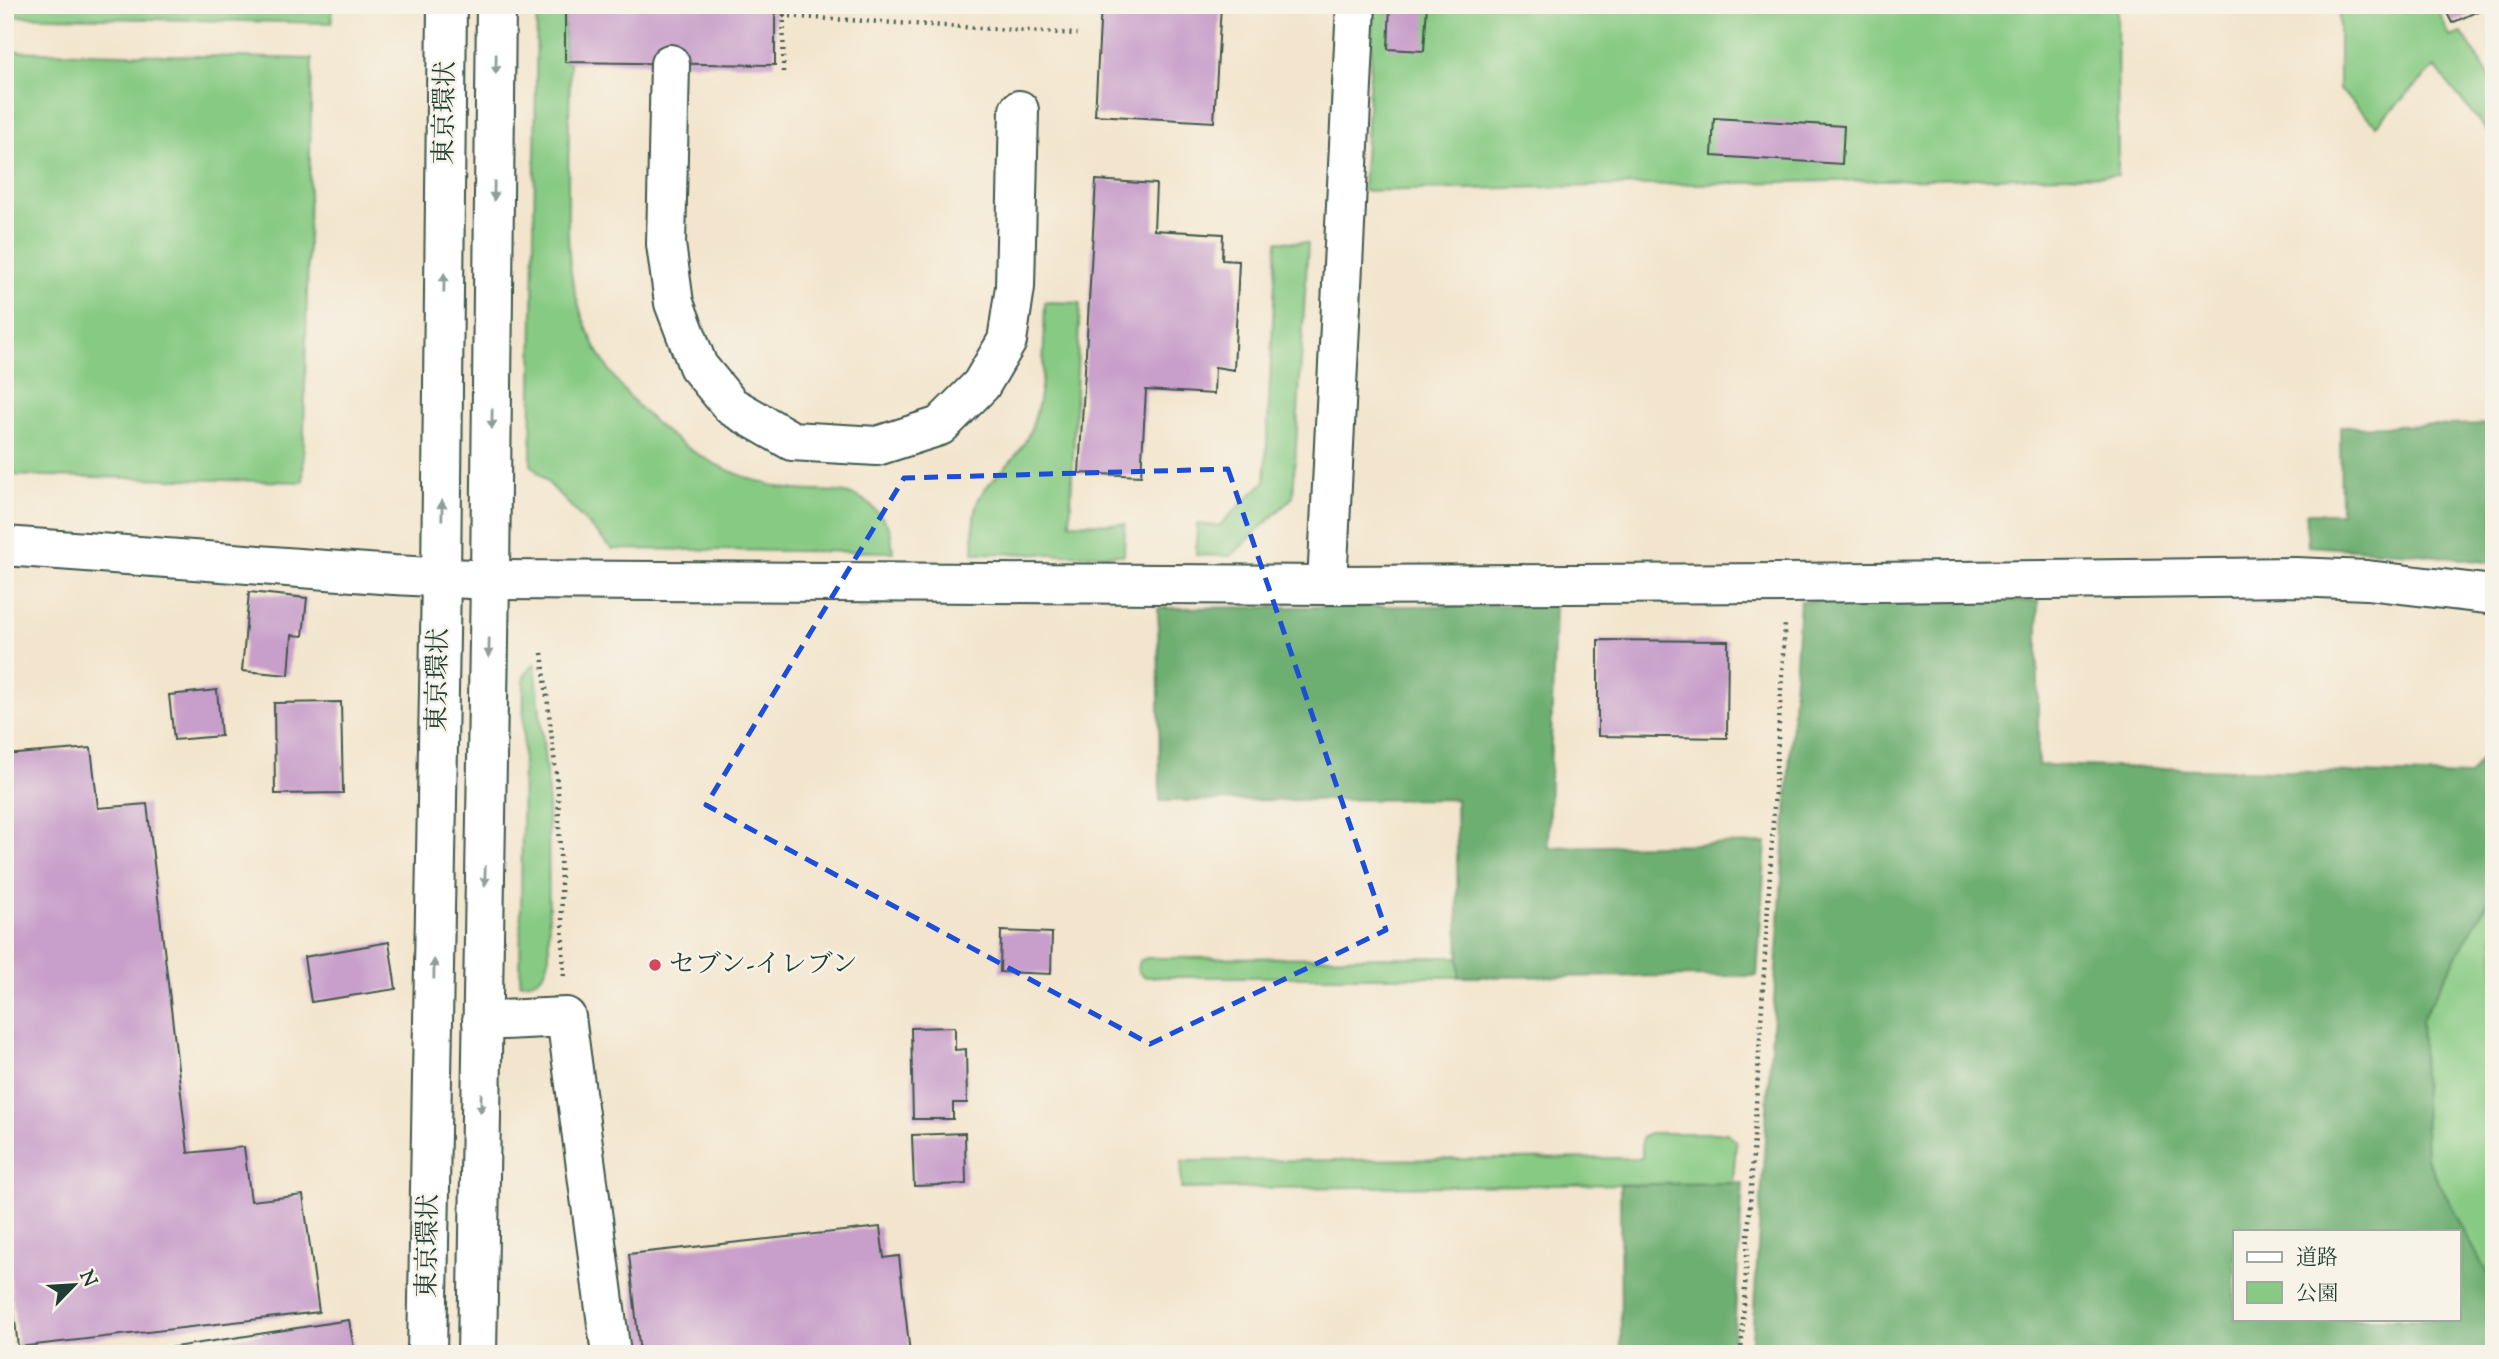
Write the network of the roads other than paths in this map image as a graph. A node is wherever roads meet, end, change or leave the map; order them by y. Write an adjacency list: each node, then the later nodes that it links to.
1 (447, 5): 7 (main road, 東京環状, one-way to 1)
2 (496, 5): 8 (main road, 東京環状, one-way to 8)
3 (1356, 5): 9 (main road)
4 (670, 64): 5 (main road)
5 (1019, 110)
6 (5, 546): 7 (main road)
7 (441, 579): 8 (main road); 12 (main road, 東京環状, one-way to 7)
8 (490, 580): 9 (main road); 11 (main road, 東京環状, one-way to 11)
9 (1327, 585): 10 (main road)
10 (2494, 595)
11 (482, 1021): 13 (main road, 東京環状, one-way to 13); 14 (main road)
12 (426, 1354)
13 (477, 1354)
14 (611, 1354)

